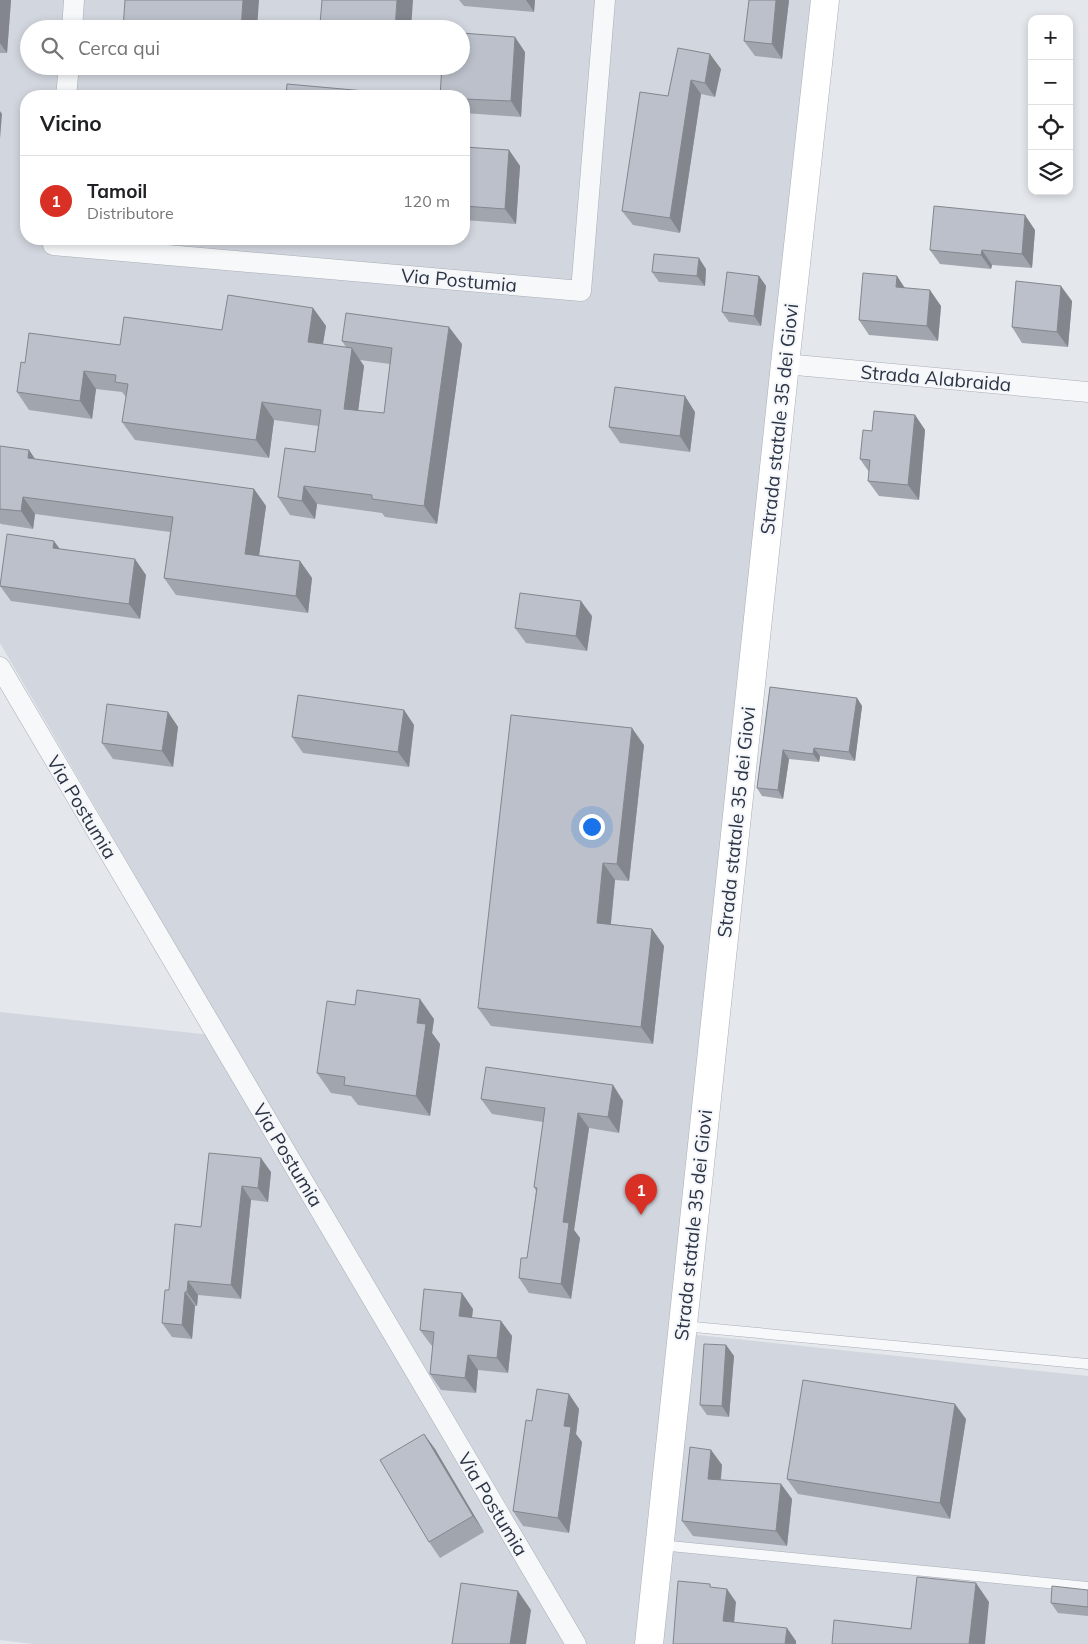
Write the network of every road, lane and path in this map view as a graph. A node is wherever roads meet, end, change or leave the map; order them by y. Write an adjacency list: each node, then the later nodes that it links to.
1 (74, 0): 4 (street)
2 (605, 0): 7 (street, Via Postumia)
3 (825, 0): 8 (main road, Strada statale 35 dei Giovi)
4 (73, 20)
5 (67, 75): 6 (street)
6 (66, 90)
7 (53, 245)
8 (785, 364): 9 (street, Strada Alabraida); 11 (main road, Strada statale 35 dei Giovi)
9 (1088, 392)
10 (0, 667): 15 (street, Via Postumia)
11 (682, 1326): 12 (lane); 13 (main road, Strada statale 35 dei Giovi)
12 (1088, 1364)
13 (659, 1545): 14 (lane); 16 (main road, Strada statale 35 dei Giovi)
14 (1088, 1587)
15 (576, 1644)
16 (648, 1644)

